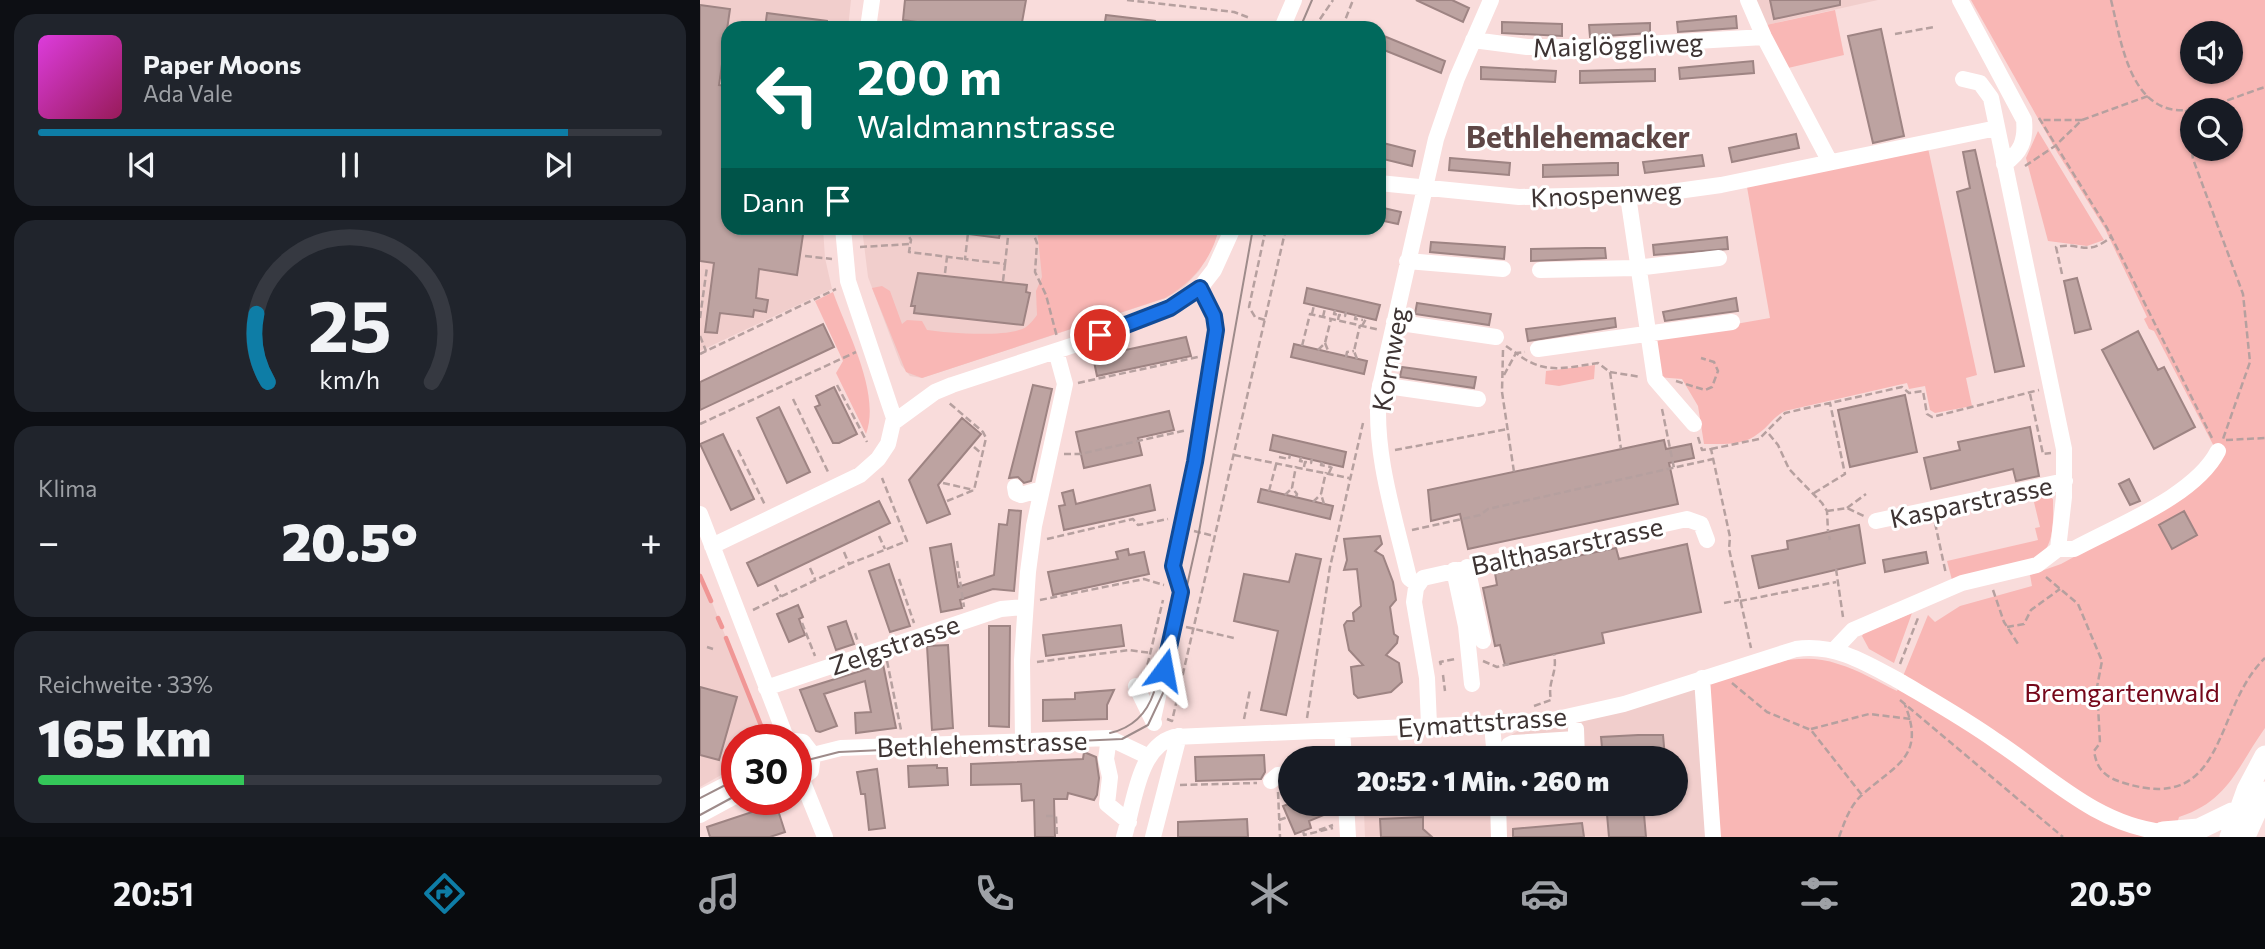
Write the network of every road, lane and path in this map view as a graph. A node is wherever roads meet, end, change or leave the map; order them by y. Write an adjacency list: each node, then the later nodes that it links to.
1 (872, 0): 11 (street)
2 (1127, 0): 10 (path)
3 (1294, 0): 12 (street)
4 (1333, 0): 13 (path)
5 (1353, 0): 14 (path)
6 (1491, 0): 18 (street, Kornweg)
7 (1748, 0): 17 (street)
8 (1960, 0): 31 (street)
9 (2111, 0): 21 (path)
10 (1250, 19)
11 (869, 21)
12 (1285, 21)
13 (1319, 21)
14 (1345, 21)
15 (1934, 27): 16 (path)
16 (1895, 34)
17 (1764, 37): 18 (street, Maiglöggliweg); 30 (street)
18 (1473, 40): 33 (street, Kornweg)
19 (1963, 79): 27 (street)
20 (2265, 87): 22 (path)
21 (2148, 96): 24 (path); 26 (path)
22 (2227, 98)
23 (2033, 109): 25 (path)
24 (2180, 109)
25 (2040, 120): 26 (path); 28 (path)
26 (2082, 120): 28 (path)
27 (1997, 128): 30 (street, Knospenweg); 31 (street)
28 (2056, 146): 31 (path); 43 (path)
29 (2194, 161): 117 (path)
30 (1830, 162): 34 (street, Knospenweg)
31 (2005, 171): 101 (street)
32 (1386, 184): 33 (street, Knospenweg)
33 (1423, 189): 34 (street, Knospenweg); 51 (street, Kornweg)
34 (1628, 197): 54 (street)
35 (844, 235): 109 (street)
36 (907, 235): 44 (path)
37 (968, 235): 49 (path)
38 (1008, 235): 52 (path)
39 (1034, 235): 81 (path)
40 (1230, 235): 61 (street)
41 (1264, 235): 72 (path)
42 (1284, 235): 72 (path)
43 (2111, 237): 58 (path); 117 (path)
44 (911, 244): 45 (path); 47 (path)
45 (860, 247)
46 (805, 256): 50 (path)
47 (947, 257): 49 (path); 57 (path)
48 (1718, 258): 54 (street)
49 (965, 259): 52 (path)
50 (832, 260)
51 (1407, 261): 55 (street); 76 (street, Kornweg)
52 (1005, 264): 59 (path)
53 (707, 267): 70 (path)
54 (1636, 268): 56 (street); 78 (street)
55 (1503, 269)
56 (1540, 270)
57 (945, 273)
58 (2062, 274)
59 (1003, 281)
60 (837, 288): 86 (path)
61 (1200, 288): 81 (street); 91 (street)
62 (1314, 305): 66 (path)
63 (1325, 308): 69 (path)
64 (1335, 310): 67 (path)
65 (1346, 313): 67 (path)
66 (1312, 314): 69 (path); 82 (path)
67 (1339, 315): 73 (path)
68 (1356, 315): 75 (path)
69 (1323, 317): 71 (path)
70 (700, 318)
71 (1331, 319): 73 (path); 80 (path)
72 (1265, 320): 126 (path)
73 (1338, 320): 75 (path)
74 (1732, 322): 78 (street)
75 (1361, 326): 76 (path); 87 (path)
76 (1389, 326): 79 (street); 100 (street, Kornweg)
77 (700, 336): 86 (path)
78 (1647, 336): 83 (street); 97 (street)
79 (1496, 337)
80 (1325, 343): 85 (path); 88 (path)
81 (1057, 344): 109 (street); 146 (street)
82 (1302, 346)
83 (1538, 349): 89 (path)
84 (859, 350): 110 (path)
85 (1318, 350)
86 (706, 351): 90 (path)
87 (1354, 351): 92 (path); 94 (path)
88 (1329, 353)
89 (1516, 353): 95 (path); 96 (path); 96 (path)
90 (700, 354)
91 (1212, 354): 98 (path); 112 (street)
92 (1346, 357)
93 (1701, 358): 97 (path)
94 (1357, 359)
95 (1610, 372): 97 (path); 119 (path)
96 (1504, 375): 113 (path)
97 (1655, 379): 111 (street)
98 (1074, 384)
99 (837, 385): 116 (path)
100 (1380, 385): 104 (street); 124 (street, Kornweg)
101 (2053, 387): 102 (path); 121 (street)
102 (2030, 393): 106 (path); 121 (path)
103 (793, 399): 139 (path)
104 (1478, 399)
105 (948, 402): 125 (path)
106 (1830, 403): 114 (path); 149 (path)
107 (1661, 404): 136 (path)
108 (1364, 419): 141 (path)
109 (894, 422): 170 (street)
110 (700, 424)
111 (1694, 424): 120 (path)
112 (1201, 427): 123 (path); 163 (street)
113 (1508, 429): 124 (path); 137 (path)
114 (1768, 434): 120 (path); 149 (path)
115 (2265, 439): 117 (path)
116 (867, 442)
117 (2220, 445): 171 (street)
118 (974, 447): 125 (path)
119 (1621, 449)
120 (1711, 449): 131 (path)
121 (2064, 449): 142 (street)
122 (738, 450): 157 (path)
123 (1058, 453)
124 (1382, 453): 187 (street, Kornweg)
125 (982, 454): 147 (path)
126 (1234, 455): 129 (path); 166 (path)
127 (1290, 455): 129 (path)
128 (1301, 457): 132 (path)
129 (1279, 458): 134 (path); 148 (path)
130 (1312, 459): 132 (path)
131 (1713, 459): 136 (path); 192 (path)
132 (1305, 462): 135 (path)
133 (1322, 462): 138 (path)
134 (1296, 466): 135 (path); 145 (path)
135 (1304, 467): 138 (path)
136 (1674, 468): 164 (path)
137 (1514, 472)
138 (1328, 473): 141 (path); 150 (path)
139 (829, 474)
140 (882, 478): 172 (path)
141 (1349, 478): 239 (path)
142 (2065, 481): 159 (street, Kasparstrasse); 171 (street)
143 (943, 483): 147 (path)
144 (1015, 487): 146 (street)
145 (1292, 488): 152 (path); 153 (path)
146 (1042, 489): 194 (street)
147 (974, 490): 154 (path)
148 (1269, 491)
149 (1815, 493): 160 (path)
150 (1321, 494): 155 (path); 156 (path)
151 (1866, 494): 158 (path)
152 (1285, 495)
153 (1296, 498)
154 (947, 501)
155 (1313, 502)
156 (1324, 504)
157 (765, 505)
158 (1847, 508): 160 (path); 162 (path)
159 (1932, 509): 162 (street, Kasparstrasse); 180 (path)
160 (1827, 511): 167 (path)
161 (700, 514): 170 (street)
162 (1876, 521)
163 (1183, 523): 166 (path); 168 (path); 231 (street)
164 (1406, 531)
165 (879, 536): 172 (path)
166 (1214, 536): 188 (path)
167 (1829, 536)
168 (1041, 539)
169 (1707, 540): 178 (street, Balthasarstrasse)
170 (712, 546): 223 (street)
171 (2058, 548): 176 (street)
172 (885, 549): 175 (path)
173 (844, 552): 175 (path)
174 (957, 561): 197 (path)
175 (849, 564): 182 (path)
176 (2034, 566): 181 (street); 189 (path)
177 (810, 568): 182 (path)
178 (1460, 568): 187 (street, Balthasarstrasse); 204 (street); 222 (street)
179 (1836, 569): 184 (path)
180 (1947, 576)
181 (1989, 577): 191 (street); 200 (path)
182 (815, 579): 190 (path)
183 (899, 579): 202 (path)
184 (1836, 582): 192 (path); 196 (path)
185 (775, 584): 190 (path)
186 (1193, 584): 188 (path)
187 (1418, 584): 234 (street, Kornweg)
188 (1203, 587): 201 (path)
189 (2060, 589): 200 (path); 213 (path)
190 (781, 597): 195 (path)
191 (1926, 598): 210 (street); 221 (path)
192 (1739, 601): 193 (path); 208 (path)
193 (1724, 603)
194 (1029, 604): 197 (street, Zelgstrasse); 211 (path); 244 (street)
195 (752, 610)
196 (1843, 617)
197 (967, 620): 202 (street, Zelgstrasse)
198 (802, 623): 216 (path)
199 (1185, 627): 201 (path)
200 (2007, 628): 205 (path)
201 (1193, 629): 203 (path); 240 (path)
202 (918, 636): 207 (street, Zelgstrasse)
203 (1234, 638)
204 (1483, 641)
205 (2018, 644)
206 (707, 647): 209 (path)
207 (884, 648): 223 (street, Zelgstrasse); 241 (path)
208 (1751, 648)
209 (713, 649)
210 (1834, 650): 220 (street, Eymattstrasse); 221 (street, Eymattstrasse)
211 (1150, 653): 217 (path); 224 (path)
212 (1554, 654): 229 (path)
213 (2265, 657)
214 (1461, 658): 226 (path)
215 (1479, 658): 218 (path)
216 (818, 663)
217 (1030, 663)
218 (1513, 663)
219 (1725, 677): 238 (path)
220 (1702, 678): 230 (street, Eymattstrasse); 277 (street)
221 (1895, 679): 271 (street, Eymattstrasse)
222 (1472, 684)
223 (766, 688): 233 (street)
224 (1139, 690): 231 (street)
225 (1250, 690): 235 (path)
226 (1445, 691)
227 (1896, 697): 228 (path)
228 (1904, 704): 232 (path); 279 (path)
229 (1532, 709)
230 (1575, 716): 236 (street, Eymattstrasse); 243 (street)
231 (1153, 719): 240 (street)
232 (1911, 719): 238 (path); 258 (path)
233 (780, 724)
234 (1429, 724): 236 (street, Eymattstrasse); 237 (street, Eymattstrasse)
235 (1242, 725)
236 (1492, 725): 246 (street)
237 (1342, 730): 239 (street, Eymattstrasse); 245 (street)
238 (1811, 730): 258 (path)
239 (1308, 731): 240 (street, Eymattstrasse)
240 (1171, 732): 250 (street); 255 (street)
241 (902, 737)
242 (1109, 738): 244 (street, Bethlehemstrasse); 250 (street, Bethlehemstrasse); 268 (street)
243 (1576, 739): 247 (street); 248 (street)
244 (1023, 741): 249 (street, Bethlehemstrasse)
245 (1343, 746)
246 (1494, 746)
247 (1510, 746)
248 (1576, 746)
249 (813, 754): 252 (street)
250 (1147, 756): 268 (street)
251 (2265, 756): 267 (main road)
252 (812, 763)
253 (1278, 775): 254 (street)
254 (1271, 784): 255 (path); 266 (path)
255 (1166, 786): 274 (street)
256 (721, 787): 259 (street)
257 (2265, 792): 267 (main road)
258 (1862, 794): 278 (path)
259 (700, 798)
260 (721, 804): 262 (street)
261 (812, 809): 272 (street)
262 (700, 815)
263 (1046, 816): 273 (path)
264 (1498, 816): 276 (street)
265 (1288, 817): 266 (path)
266 (1279, 820): 275 (path)
267 (2245, 823): 271 (main road); 280 (main road)
268 (1126, 829)
269 (1341, 829): 270 (path)
270 (1303, 831)
271 (2169, 835)
272 (825, 837)
273 (1057, 837)
274 (1153, 837)
275 (1280, 837)
276 (1499, 837)
277 (1713, 837)
278 (1839, 837)
279 (2063, 837)
280 (2230, 837)

